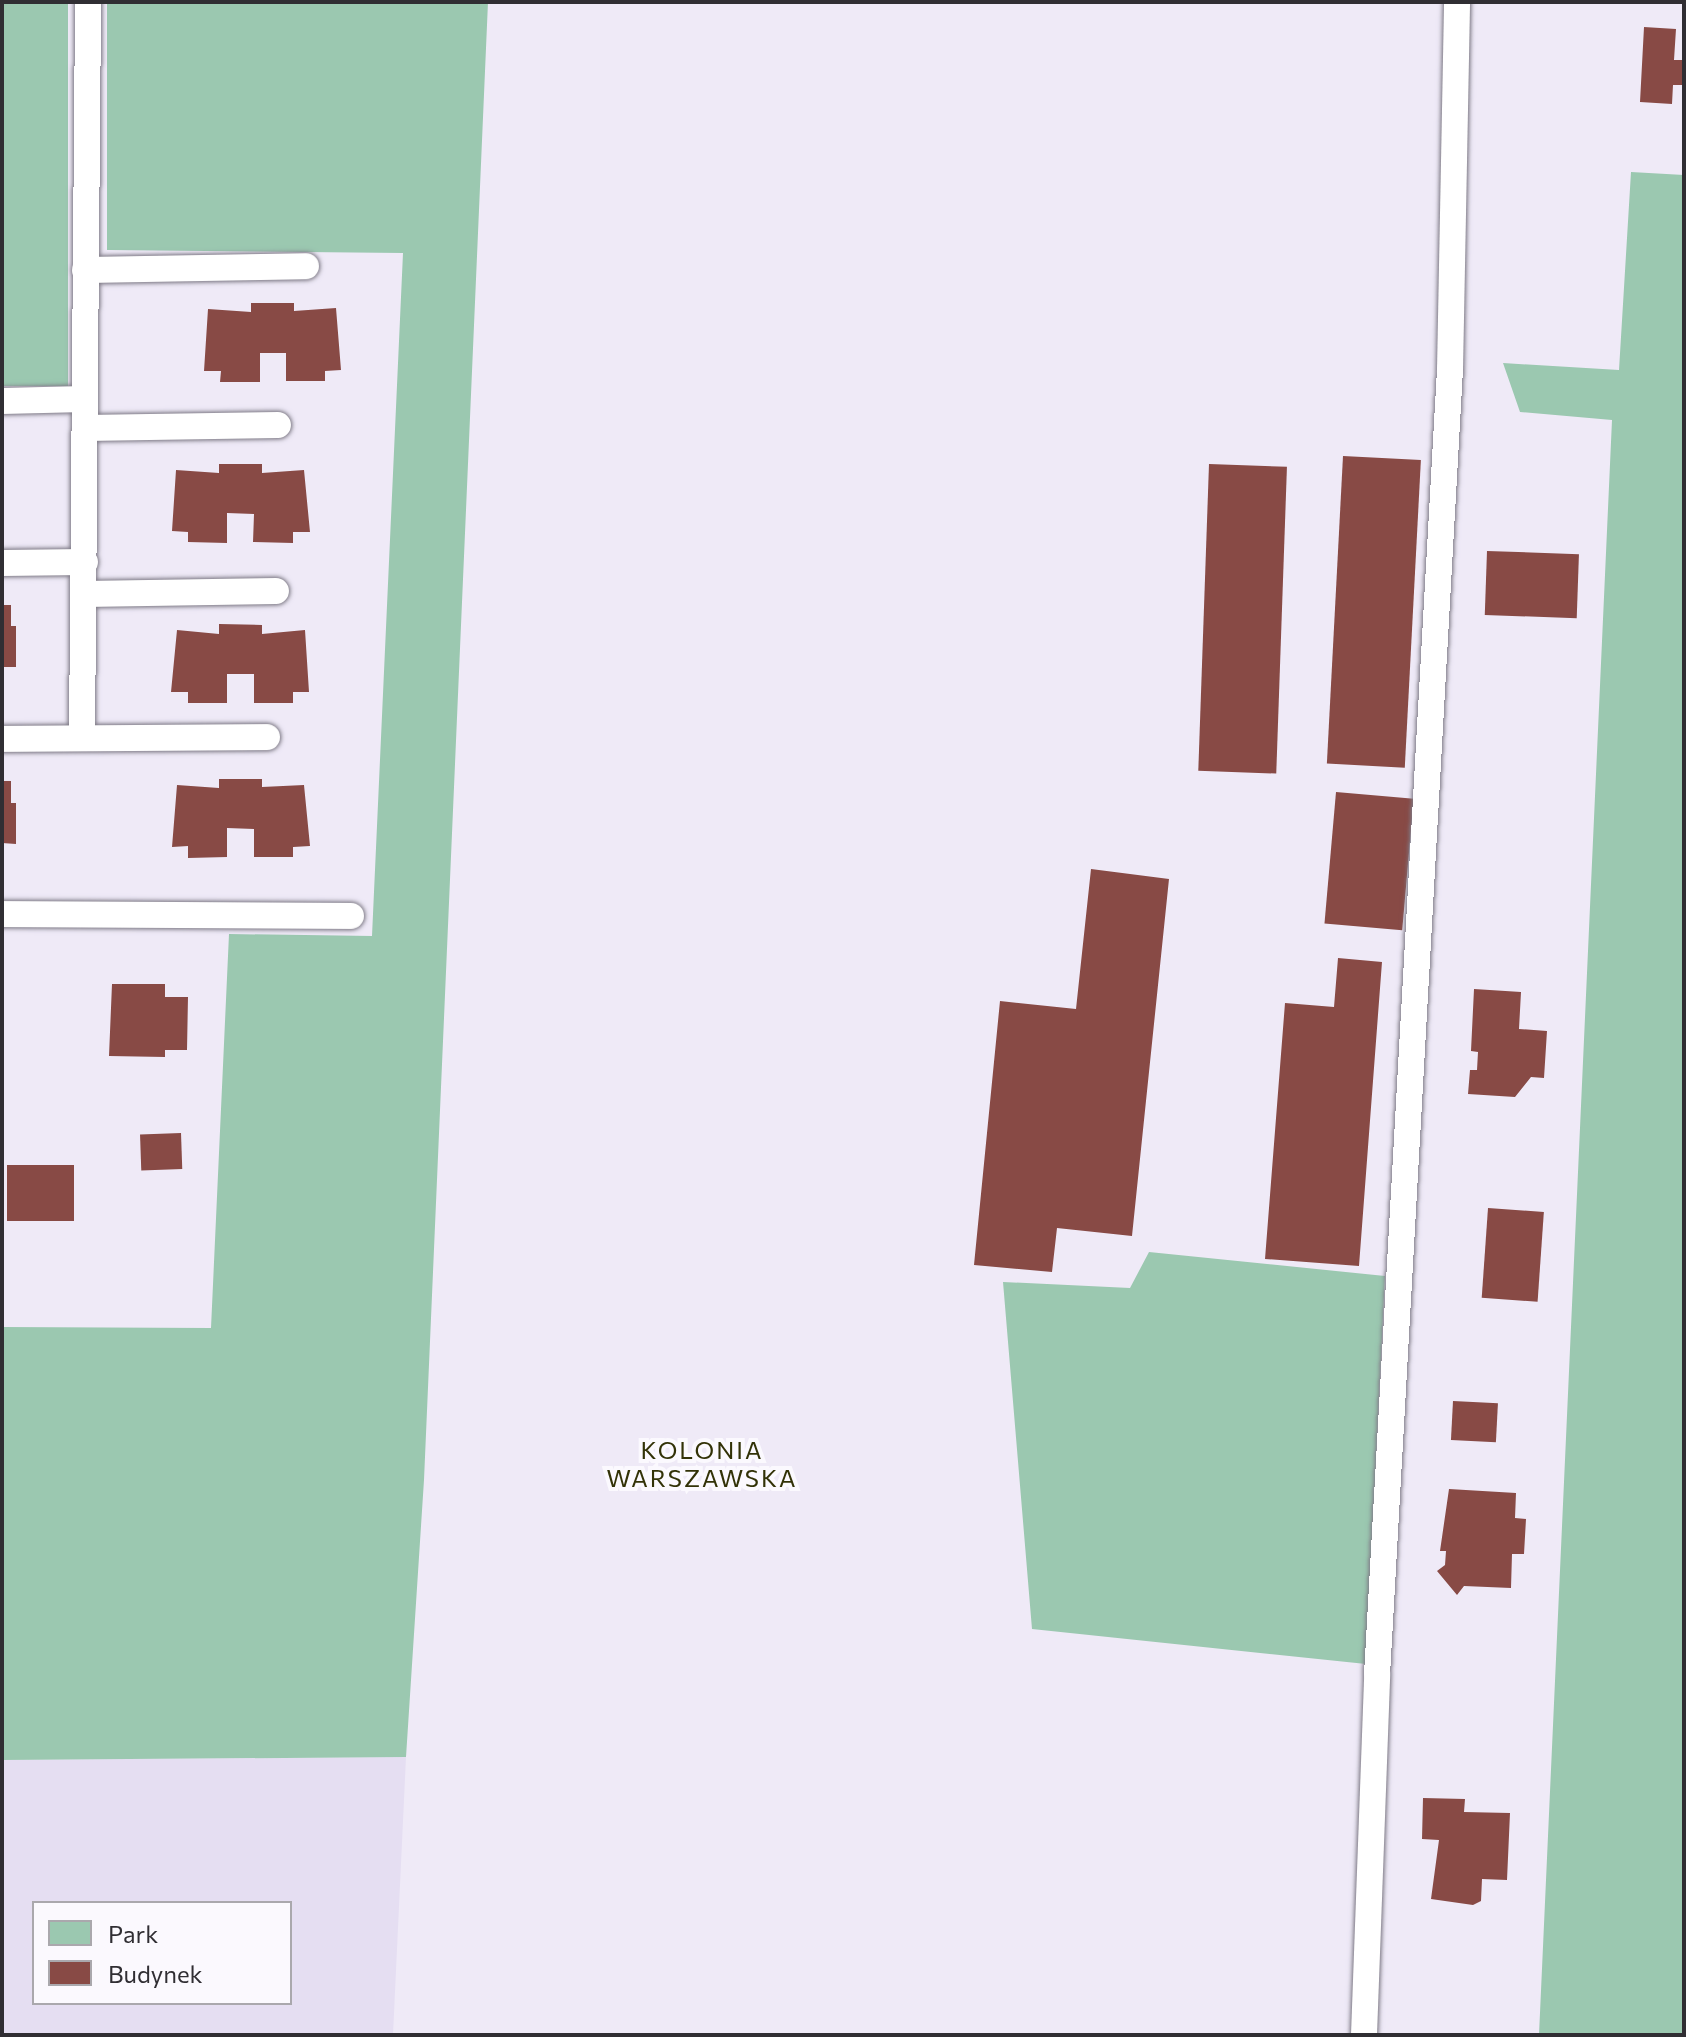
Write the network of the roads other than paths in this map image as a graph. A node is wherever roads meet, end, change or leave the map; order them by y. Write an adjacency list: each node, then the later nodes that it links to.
1 (88, 2): 4 (lane)
2 (1457, 2): 18 (lane)
3 (306, 266): 4 (lane)
4 (85, 270): 5 (lane)
5 (85, 399): 6 (lane); 8 (lane)
6 (2, 401)
7 (278, 425): 8 (lane)
8 (85, 428): 9 (lane)
9 (85, 562): 10 (lane); 12 (lane)
10 (2, 563)
11 (276, 591): 12 (lane)
12 (84, 594): 14 (lane)
13 (267, 737): 14 (lane)
14 (82, 738): 15 (lane)
15 (2, 739)
16 (2, 914): 17 (lane)
17 (351, 916)
18 (1364, 2035)

